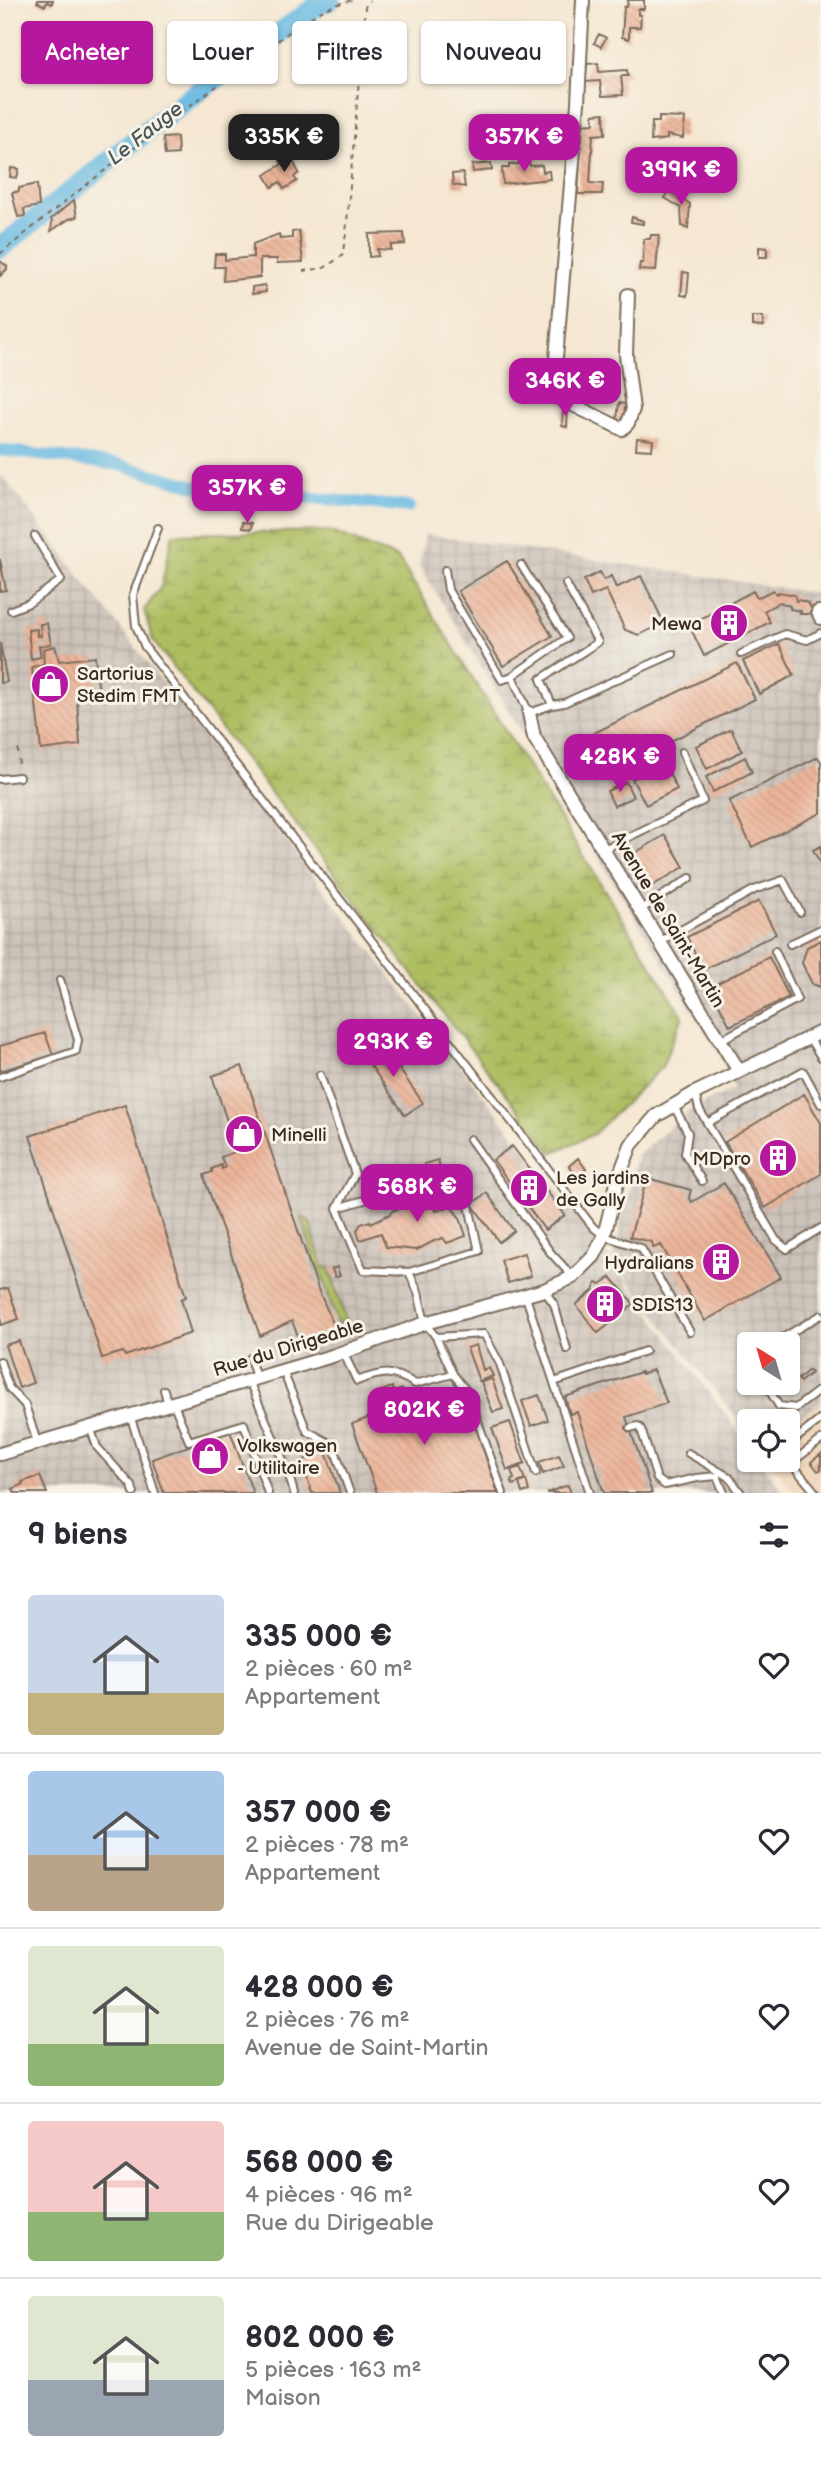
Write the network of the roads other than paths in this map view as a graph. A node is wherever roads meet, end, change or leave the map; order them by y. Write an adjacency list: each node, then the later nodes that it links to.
1 (583, 0): 2 (street)
2 (628, 295)
3 (158, 528): 41 (lane)
4 (35, 536): 8 (lane)
5 (521, 565): 12 (lane)
6 (446, 570): 12 (lane)
7 (566, 584): 13 (lane)
8 (11, 610)
9 (821, 633): 11 (lane)
10 (673, 653): 13 (lane)
11 (741, 654)
12 (512, 676): 14 (lane)
13 (552, 705): 14 (lane)
14 (529, 713): 18 (street, Avenue de Saint-Martin)
15 (682, 752): 18 (lane)
16 (19, 777): 17 (lane)
17 (0, 779)
18 (604, 849): 20 (street, Avenue de Saint-Martin)
19 (690, 878): 20 (lane)
20 (639, 910): 23 (street, Avenue de Saint-Martin)
21 (800, 912): 23 (lane)
22 (821, 929): 24 (lane)
23 (659, 942): 28 (street, Avenue de Saint-Martin)
24 (790, 944)
25 (775, 951): 28 (lane)
26 (60, 980): 32 (lane)
27 (815, 1035): 29 (lane); 30 (street)
28 (720, 1040): 30 (street, Avenue de Saint-Martin)
29 (821, 1057)
30 (739, 1071): 33 (street)
31 (320, 1075): 39 (lane)
32 (0, 1077)
33 (695, 1093): 35 (street); 36 (lane)
34 (821, 1104): 36 (lane)
35 (674, 1106): 38 (lane); 41 (street)
36 (707, 1123): 40 (lane)
37 (470, 1139): 43 (lane)
38 (702, 1181)
39 (337, 1208): 42 (lane); 42 (lane)
40 (821, 1228)
41 (604, 1236): 43 (street); 48 (lane)
42 (409, 1272): 47 (lane)
43 (578, 1272): 44 (street, Rue du Dirigeable)
44 (544, 1290): 45 (street, Rue du Dirigeable); 51 (lane)
45 (525, 1294): 47 (street, Rue du Dirigeable); 59 (lane)
46 (821, 1315): 49 (lane)
47 (425, 1323): 50 (lane); 53 (street, Rue du Dirigeable)
48 (690, 1332)
49 (792, 1332)
50 (436, 1337): 57 (lane); 75 (lane)
51 (567, 1349)
52 (645, 1351): 59 (lane)
53 (343, 1352): 56 (street, Rue du Dirigeable); 57 (lane)
54 (250, 1358): 58 (lane)
55 (0, 1361): 70 (lane)
56 (283, 1370): 58 (street, Rue du Dirigeable); 80 (lane)
57 (453, 1374): 81 (lane)
58 (252, 1379): 63 (street, Rue du Dirigeable); 79 (lane)
59 (554, 1382): 82 (lane)
60 (821, 1389): 62 (lane)
61 (164, 1390): 63 (lane)
62 (772, 1395)
63 (170, 1403): 64 (street, Rue du Dirigeable); 78 (lane)
64 (130, 1415): 66 (street, Rue du Dirigeable); 77 (lane)
65 (821, 1419): 68 (lane)
66 (90, 1427): 70 (street, Rue du Dirigeable); 76 (lane)
67 (630, 1428): 83 (lane)
68 (800, 1436)
69 (821, 1440): 73 (lane)
70 (37, 1443): 72 (street, Rue du Dirigeable)
71 (688, 1453): 84 (lane)
72 (0, 1454)
73 (800, 1454)
74 (798, 1472): 85 (lane)
75 (536, 1473)
76 (134, 1493)
77 (155, 1493)
78 (268, 1493)
79 (294, 1493)
80 (350, 1493)
81 (503, 1493)
82 (590, 1493)
83 (724, 1493)
84 (741, 1493)
85 (816, 1493)

